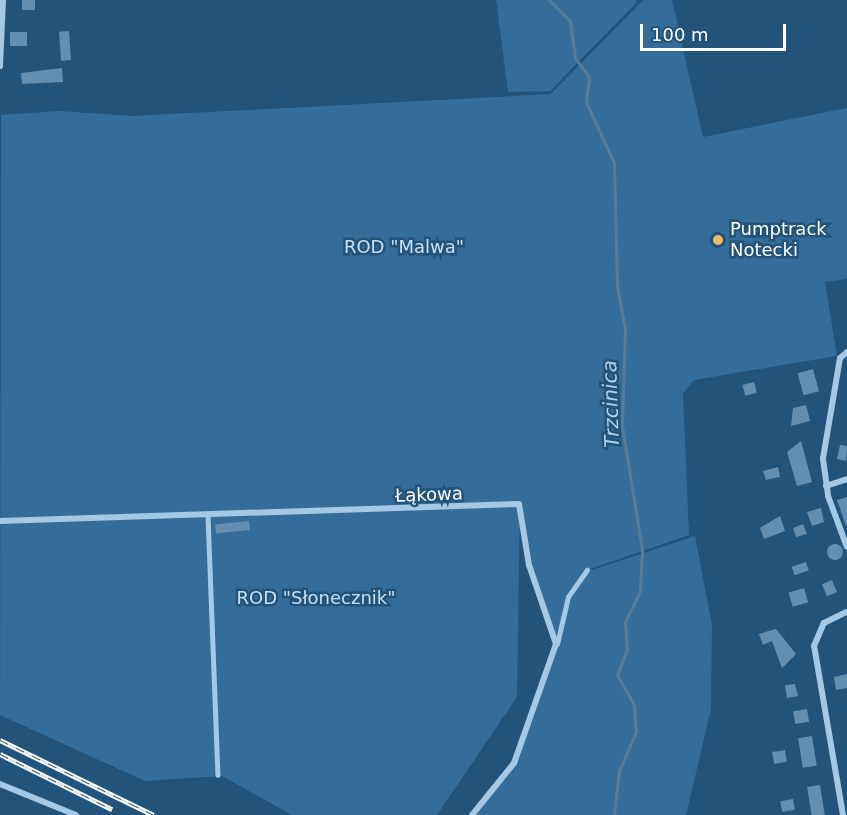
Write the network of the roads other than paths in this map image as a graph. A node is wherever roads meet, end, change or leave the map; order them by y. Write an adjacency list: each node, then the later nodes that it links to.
1 (3, 0): 2 (street)
2 (0, 66)
3 (847, 352): 5 (street)
4 (847, 479): 5 (street)
5 (826, 486): 8 (street)
6 (208, 516): 7 (street, Łąkowa); 11 (street, Łąkowa); 12 (lane)
7 (0, 521)
8 (847, 548)
9 (588, 570): 11 (lane)
10 (847, 612): 16 (street)
11 (556, 644): 15 (street)
12 (218, 775)
13 (0, 784): 14 (street)
14 (76, 815)
15 (472, 815)
16 (843, 815)

